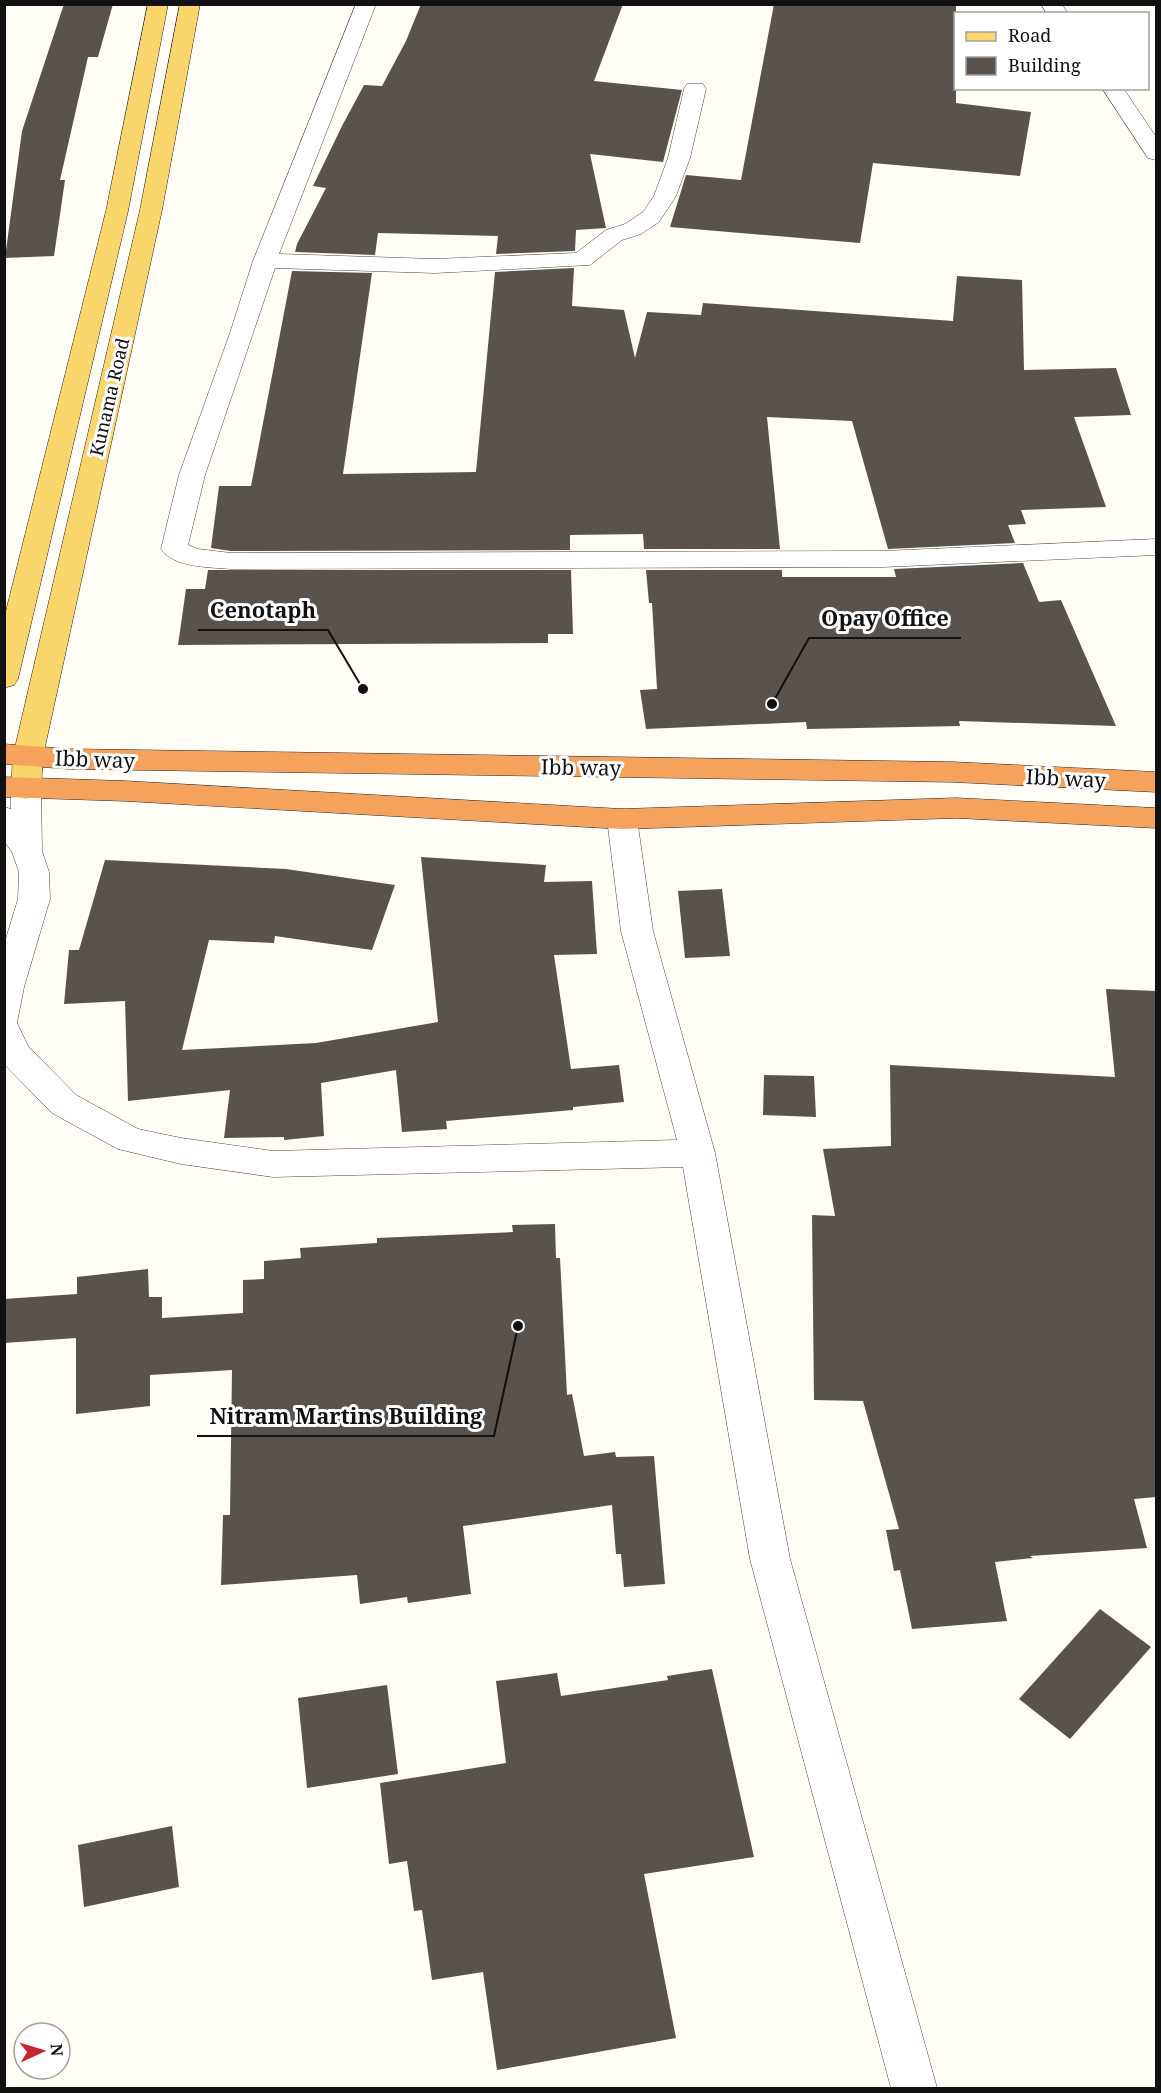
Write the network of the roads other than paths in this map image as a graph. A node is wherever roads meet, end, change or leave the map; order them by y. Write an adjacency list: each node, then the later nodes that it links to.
1 (158, 4): 9 (main road, Kunama Road)
2 (190, 4): 10 (main road, Kunama Road)
3 (366, 4): 7 (street)
4 (695, 89): 7 (street)
5 (1113, 90): 6 (street)
6 (1156, 153)
7 (265, 261): 8 (street)
8 (1156, 547)
9 (4, 679)
10 (16, 755): 11 (highway, Ibb way); 12 (main road, Kunama Road)
11 (1156, 782)
12 (15, 788): 15 (highway); 16 (street)
13 (4, 817): 16 (street)
14 (1156, 818): 15 (highway)
15 (622, 819): 19 (street)
16 (27, 850): 17 (street)
17 (4, 1018)
18 (4, 1029): 19 (street)
19 (698, 1153): 20 (street)
20 (914, 2088)

